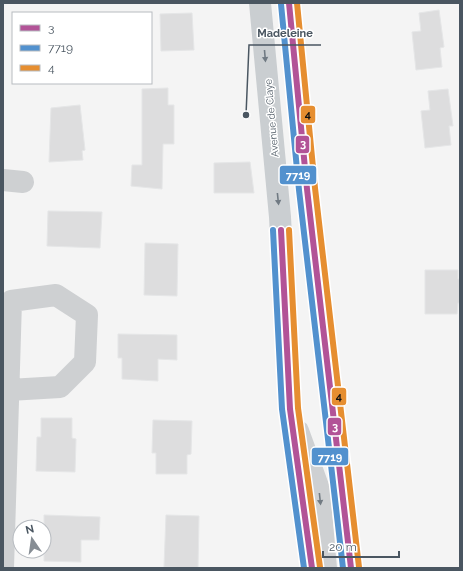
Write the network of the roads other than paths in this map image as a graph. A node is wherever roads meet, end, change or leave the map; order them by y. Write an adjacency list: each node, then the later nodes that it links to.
1 (260, 3): 4 (main road, Avenue de Claye, one-way to 4)
2 (289, 3): 9 (main road)
3 (9, 390): 3 (street); 5 (street)
4 (290, 409): 7 (main road, Avenue de Claye); 8 (street, one-way to 8)
5 (5, 482): 6 (street)
6 (3, 568)
7 (312, 568)
8 (326, 568)
9 (351, 568)

